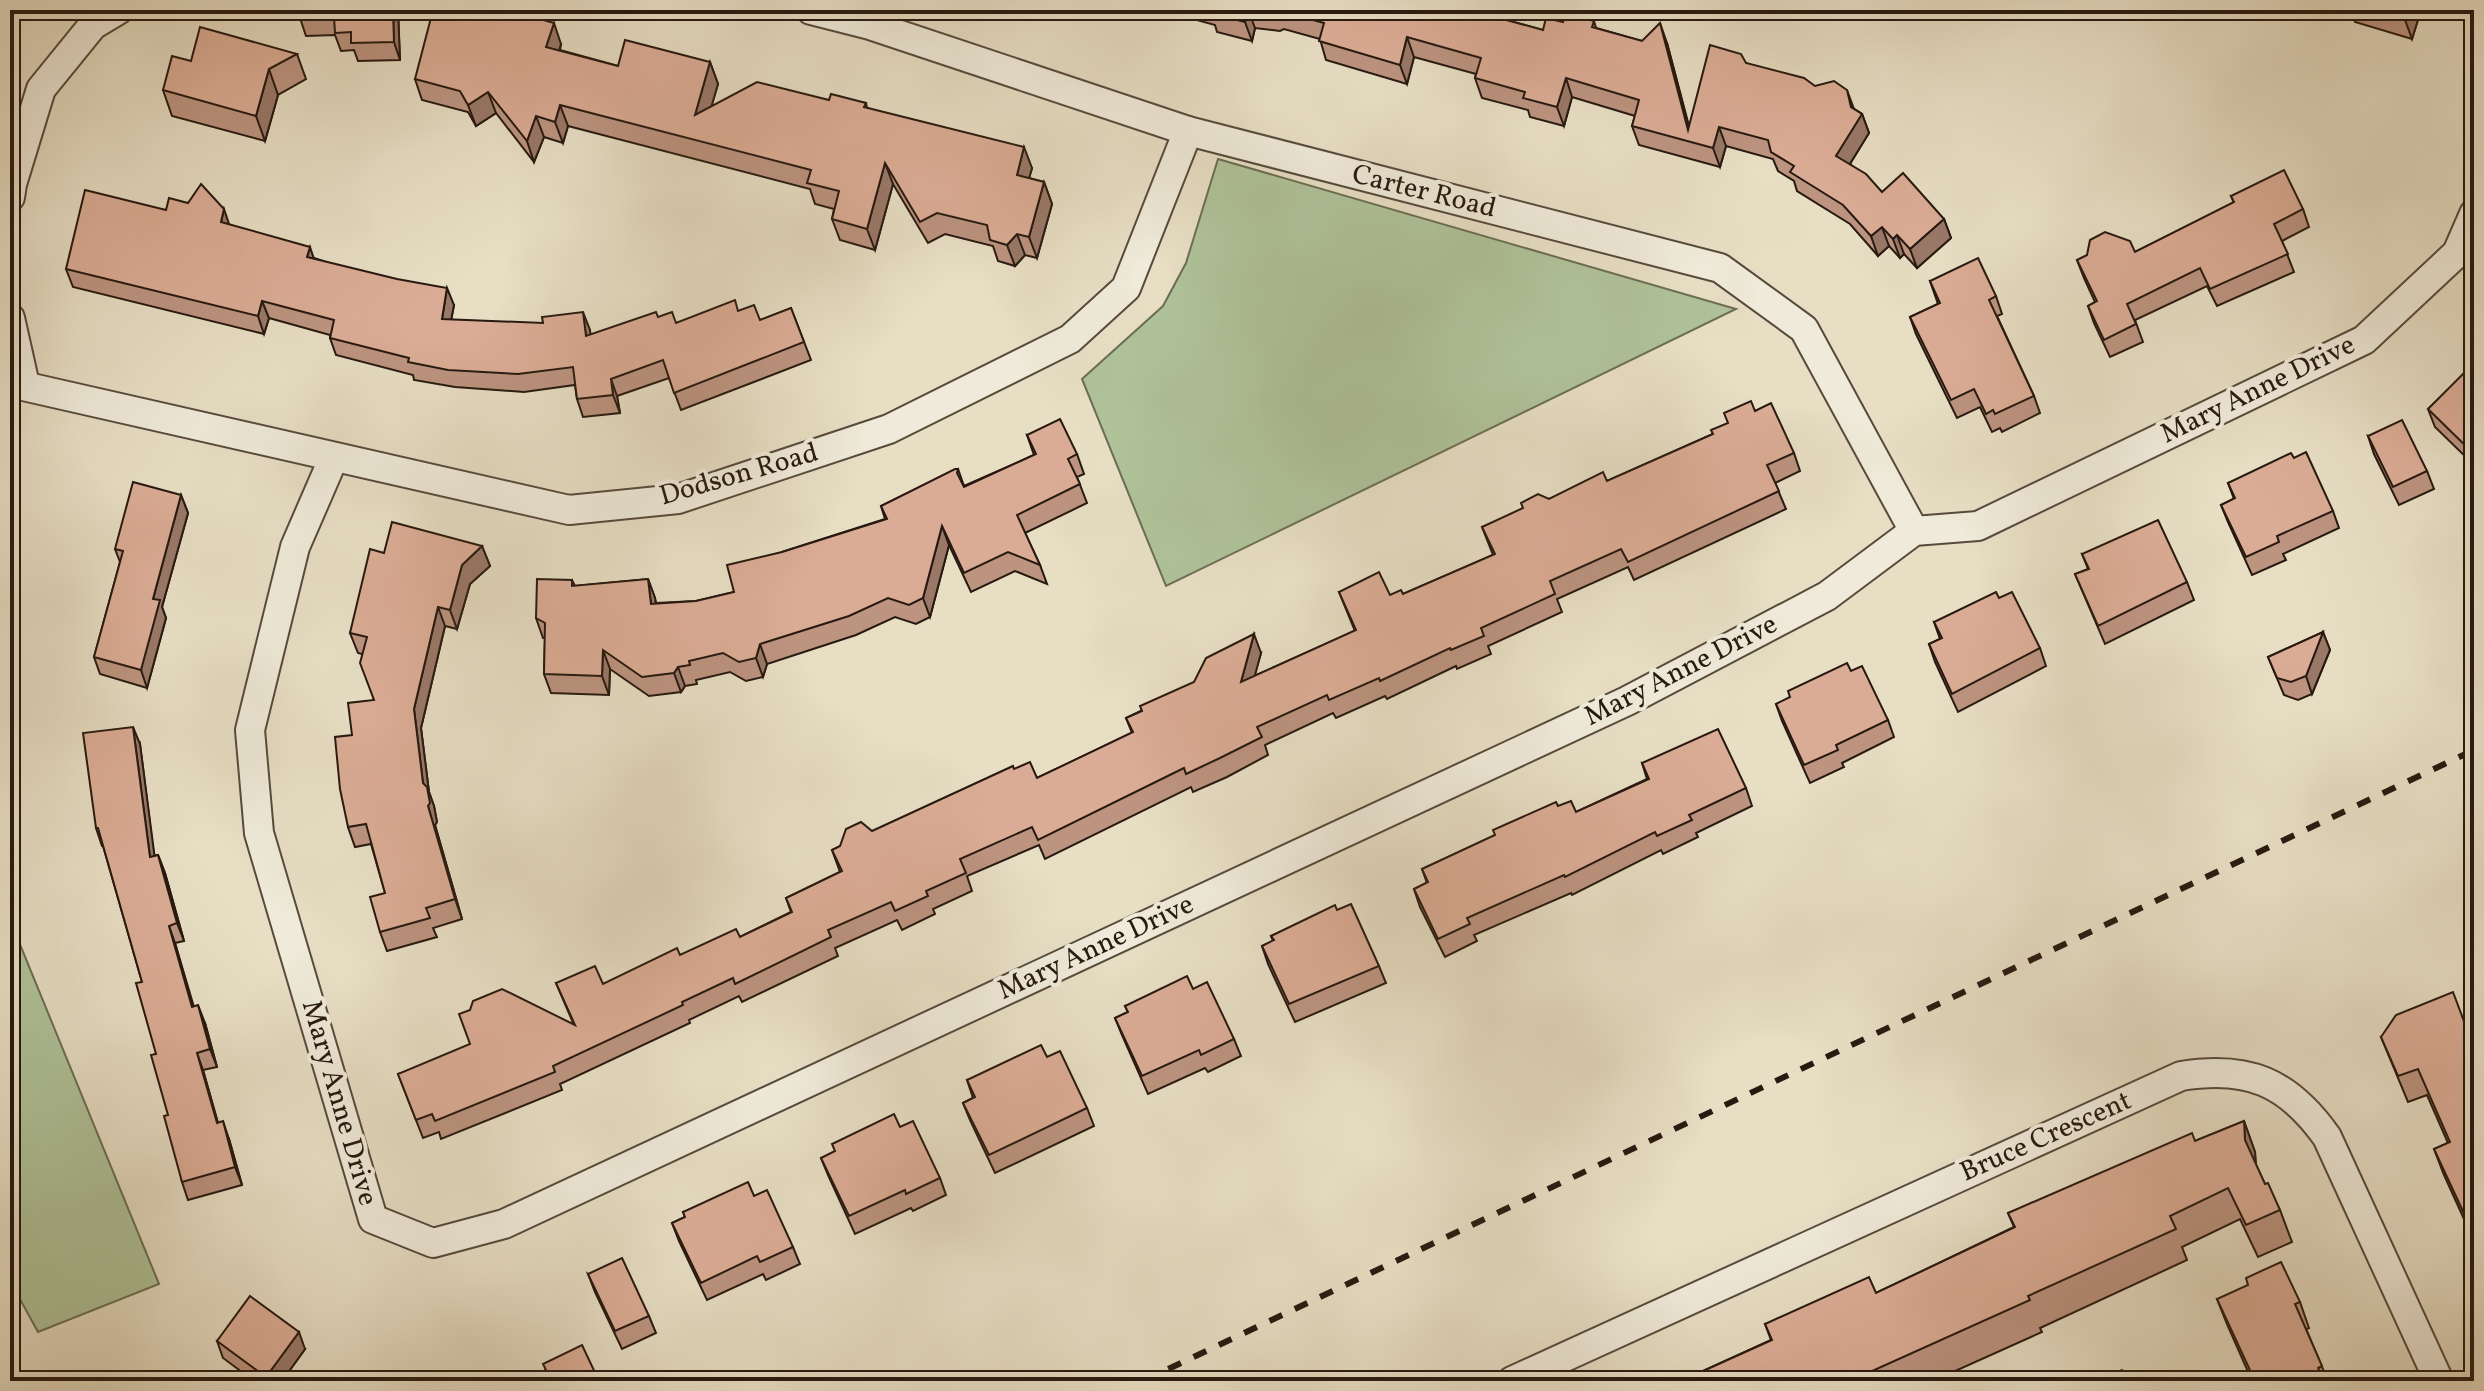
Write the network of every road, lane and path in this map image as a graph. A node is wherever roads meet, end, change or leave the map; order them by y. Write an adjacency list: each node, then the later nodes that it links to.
1 (118, 10): 4 (street)
2 (811, 10): 3 (street, Carter Road)
3 (1188, 131): 8 (street, Dodson Road); 9 (street, Carter Road)
4 (10, 197)
5 (2474, 214): 9 (street, Mary Anne Drive)
6 (10, 318): 7 (street)
7 (17, 384): 8 (street, Dodson Road)
8 (334, 457): 9 (street, Mary Anne Drive)
9 (1914, 531)
10 (1512, 1381): 11 (street, Bruce Crescent)
11 (2439, 1381)

